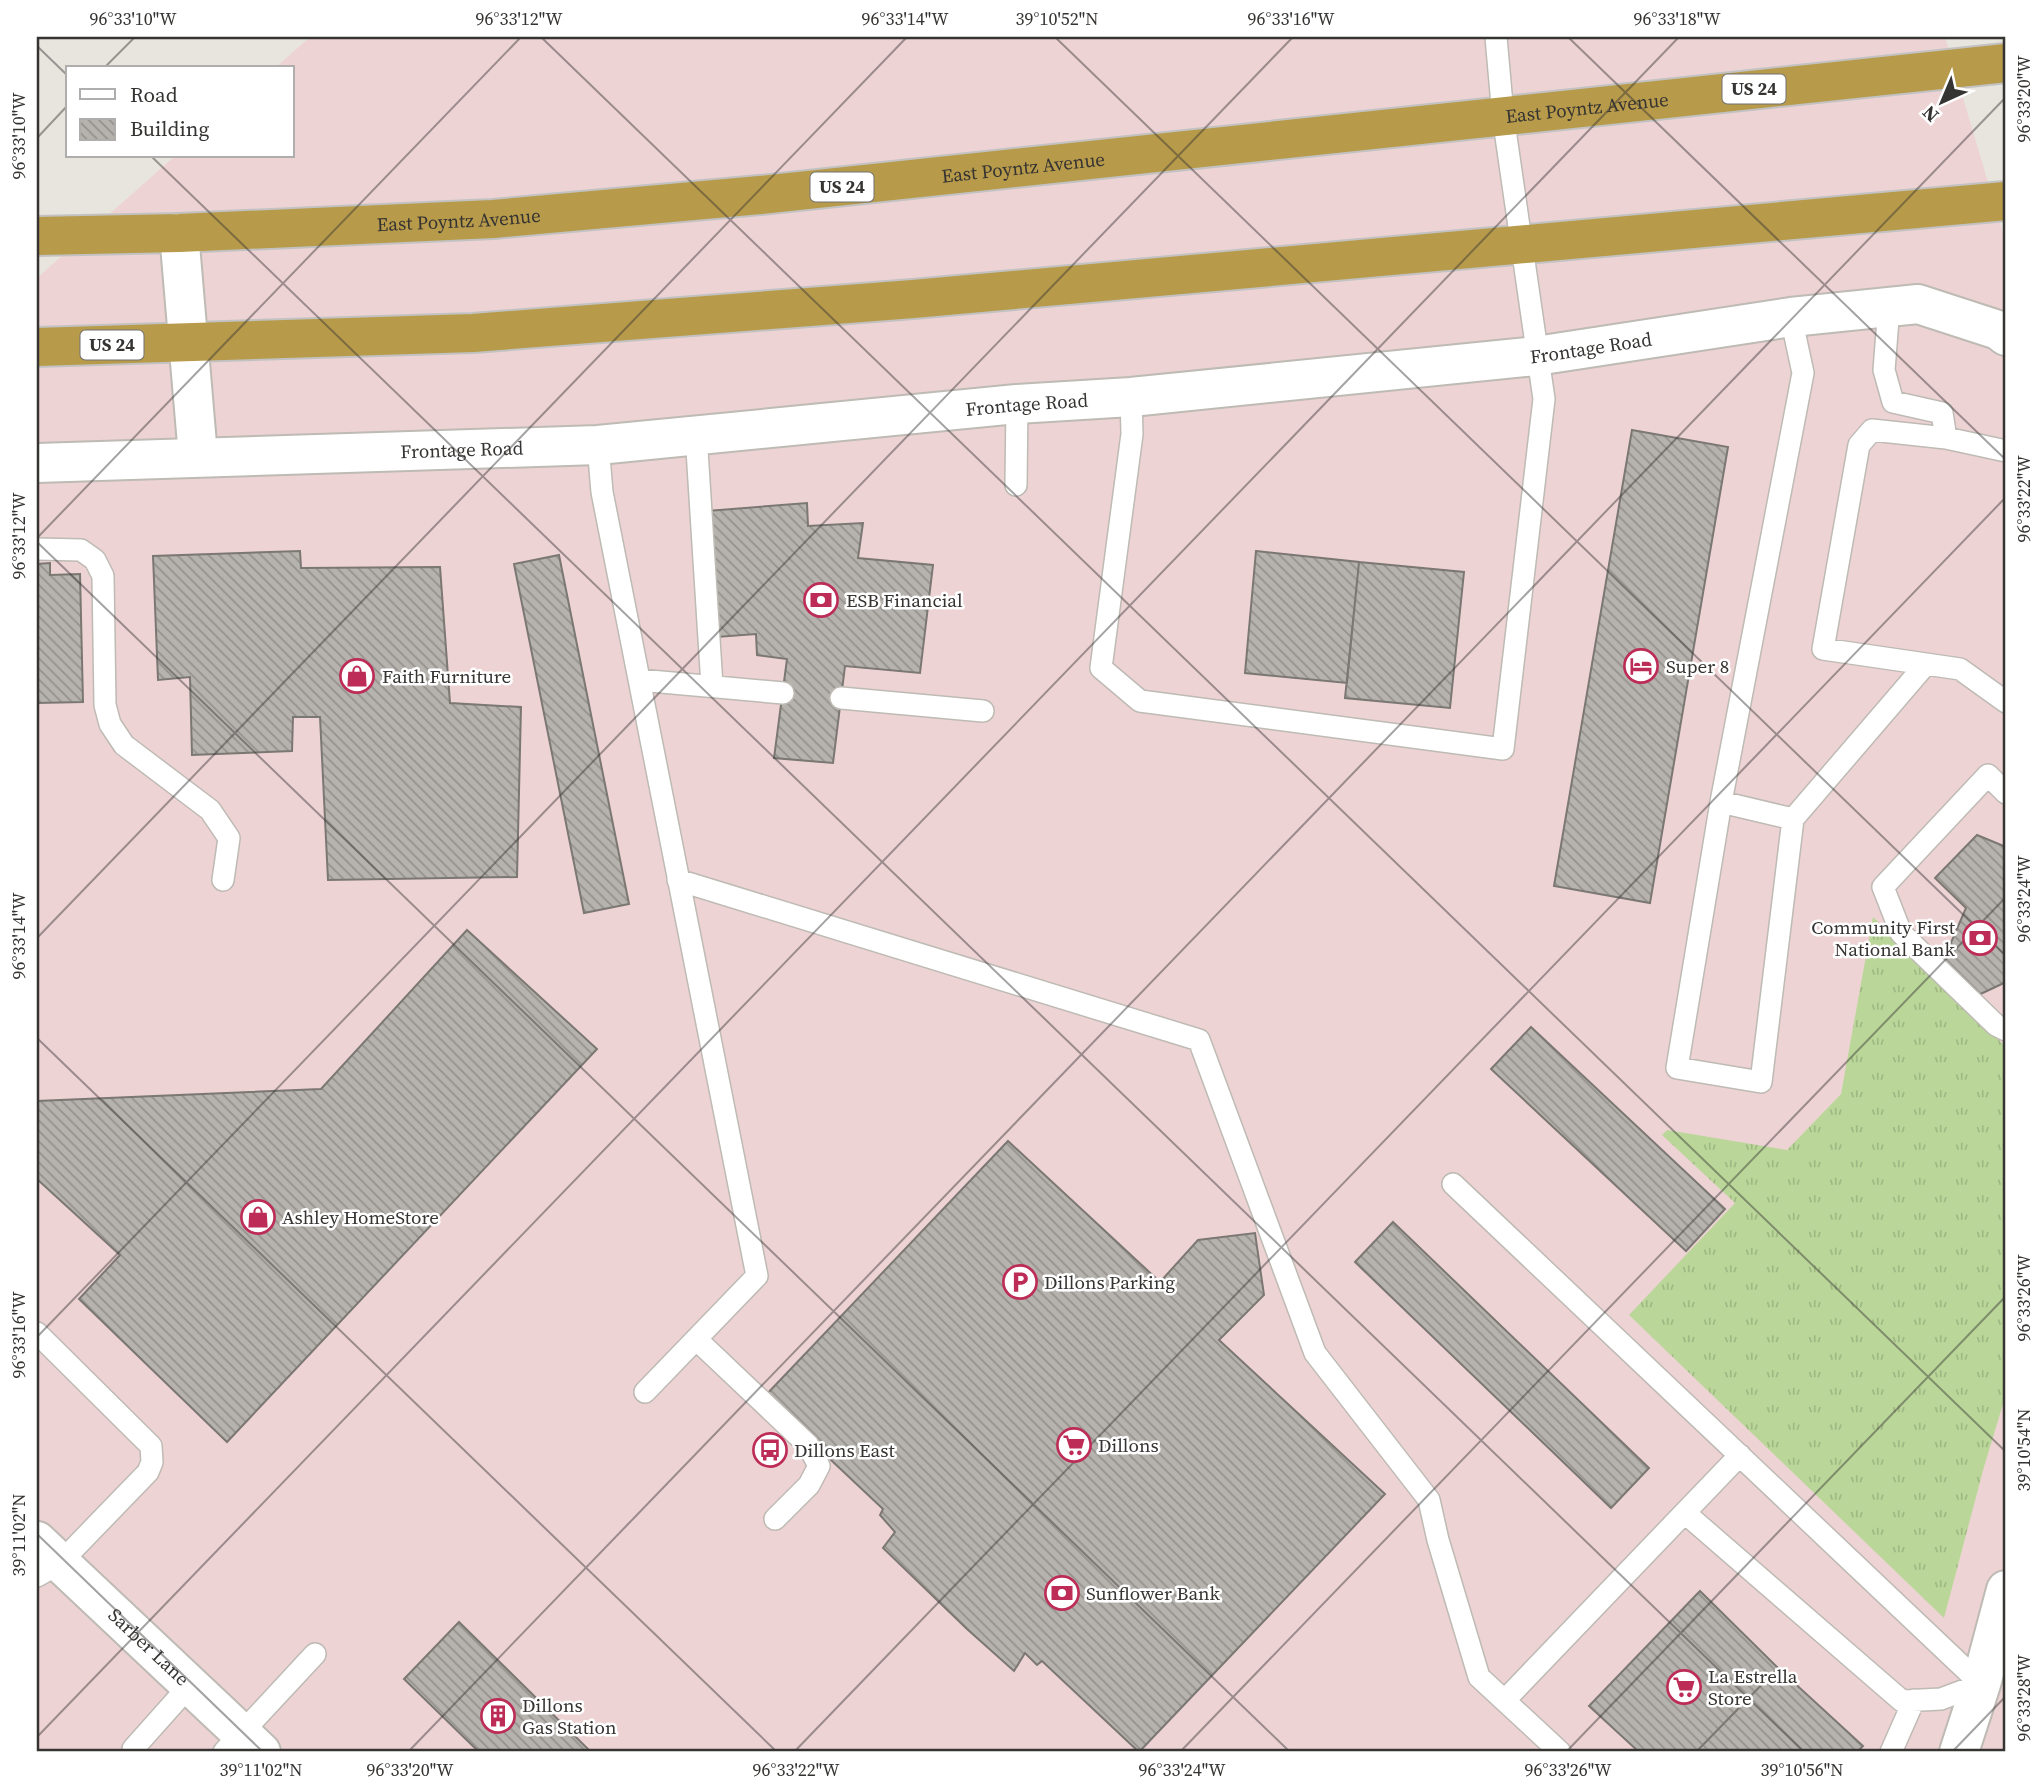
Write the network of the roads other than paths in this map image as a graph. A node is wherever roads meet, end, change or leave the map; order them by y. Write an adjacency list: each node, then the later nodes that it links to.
1 (1496, 37): 3 (lane)
2 (2006, 63): 3 (highway, East Poyntz Avenue / US 24)
3 (1503, 116): 7 (highway, East Poyntz Avenue / US 24); 9 (lane)
4 (2006, 201): 5 (highway, US 24)
5 (1942, 208): 6 (highway, US 24); 9 (highway, US 24)
6 (2006, 226)
7 (179, 233): 8 (highway, East Poyntz Avenue / US 24); 13 (street)
8 (37, 236)
9 (1520, 244): 13 (highway, US 24); 15 (lane)
10 (1889, 307): 11 (street, Frontage Road); 12 (street, Frontage Road); 19 (lane)
11 (1791, 317): 15 (street, Frontage Road); 34 (lane)
12 (2006, 336)
13 (188, 343): 14 (highway, US 24); 22 (street)
14 (37, 347)
15 (1536, 356): 16 (street, Frontage Road); 16 (lane)
16 (1131, 397): 17 (street, Frontage Road)
17 (1017, 404): 18 (street, Frontage Road); 24 (lane)
18 (696, 434): 20 (street, Frontage Road); 28 (lane)
19 (1946, 438): 21 (lane); 26 (lane)
20 (598, 445): 22 (street, Frontage Road); 27 (lane)
21 (2006, 451)
22 (198, 456): 23 (street, Frontage Road)
23 (37, 463)
24 (1016, 485)
25 (37, 549): 36 (lane)
26 (1926, 664): 31 (lane); 35 (lane)
27 (639, 680): 28 (lane); 37 (lane)
28 (712, 686): 29 (lane)
29 (783, 693)
30 (841, 698): 32 (lane)
31 (2006, 702)
32 (984, 711)
33 (2006, 793): 38 (lane)
34 (1721, 802): 35 (lane); 35 (lane)
35 (1793, 819)
36 (223, 880)
37 (678, 880): 41 (lane); 51 (lane)
38 (2006, 1030)
39 (1453, 1184): 43 (lane)
40 (37, 1333): 46 (lane)
41 (696, 1339): 42 (lane); 45 (lane)
42 (645, 1392)
43 (1740, 1455): 44 (lane); 49 (lane)
44 (1685, 1513): 51 (lane); 52 (lane)
45 (775, 1519)
46 (45, 1560): 50 (street, Sarber Lane)
47 (2006, 1590): 49 (street)
48 (315, 1654): 53 (lane)
49 (1981, 1684): 52 (lane); 57 (street)
50 (190, 1685): 53 (street, Sarber Lane); 54 (lane)
51 (1505, 1700): 55 (lane)
52 (1914, 1700): 56 (lane)
53 (242, 1746)
54 (132, 1749)
55 (1560, 1752)
56 (1891, 1752)
57 (1959, 1752)

